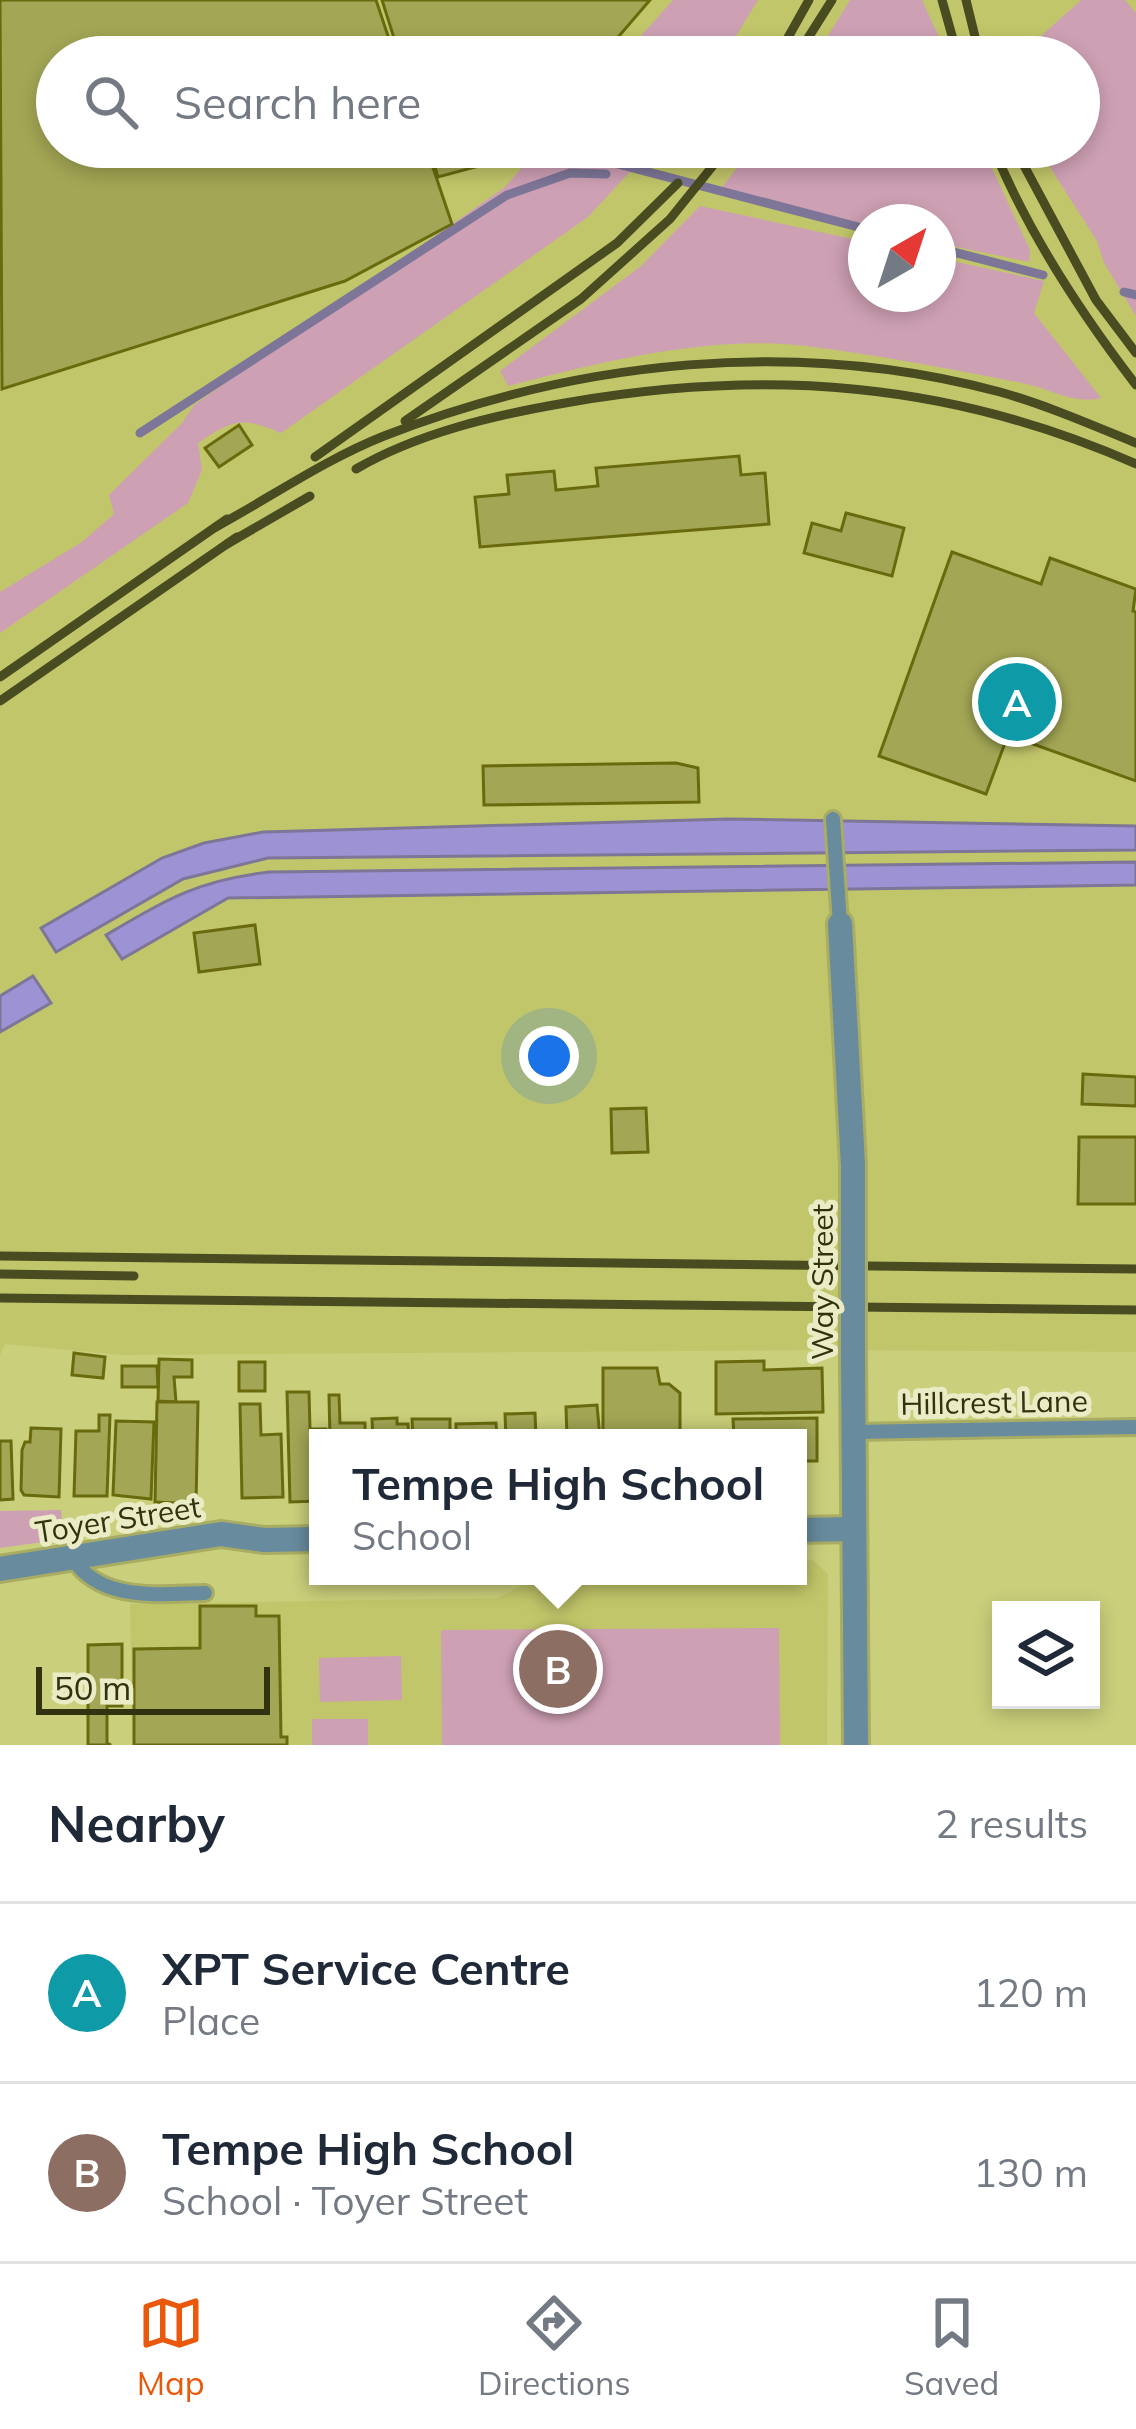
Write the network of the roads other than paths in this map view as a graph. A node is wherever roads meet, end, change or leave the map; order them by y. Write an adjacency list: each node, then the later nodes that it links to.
1 (833, 819): 2 (lane, Way Street)
2 (839, 924): 4 (street, Way Street, bridge)
3 (1136, 1427): 4 (lane, Hillcrest Lane)
4 (853, 1432): 5 (street, Way Street)
5 (854, 1528): 6 (street); 11 (street, Way Street)
6 (807, 1529)
7 (309, 1539): 8 (street, Toyer Street)
8 (72, 1558): 9 (street, Toyer Street); 10 (lane)
9 (0, 1569)
10 (205, 1593)
11 (856, 1745)

